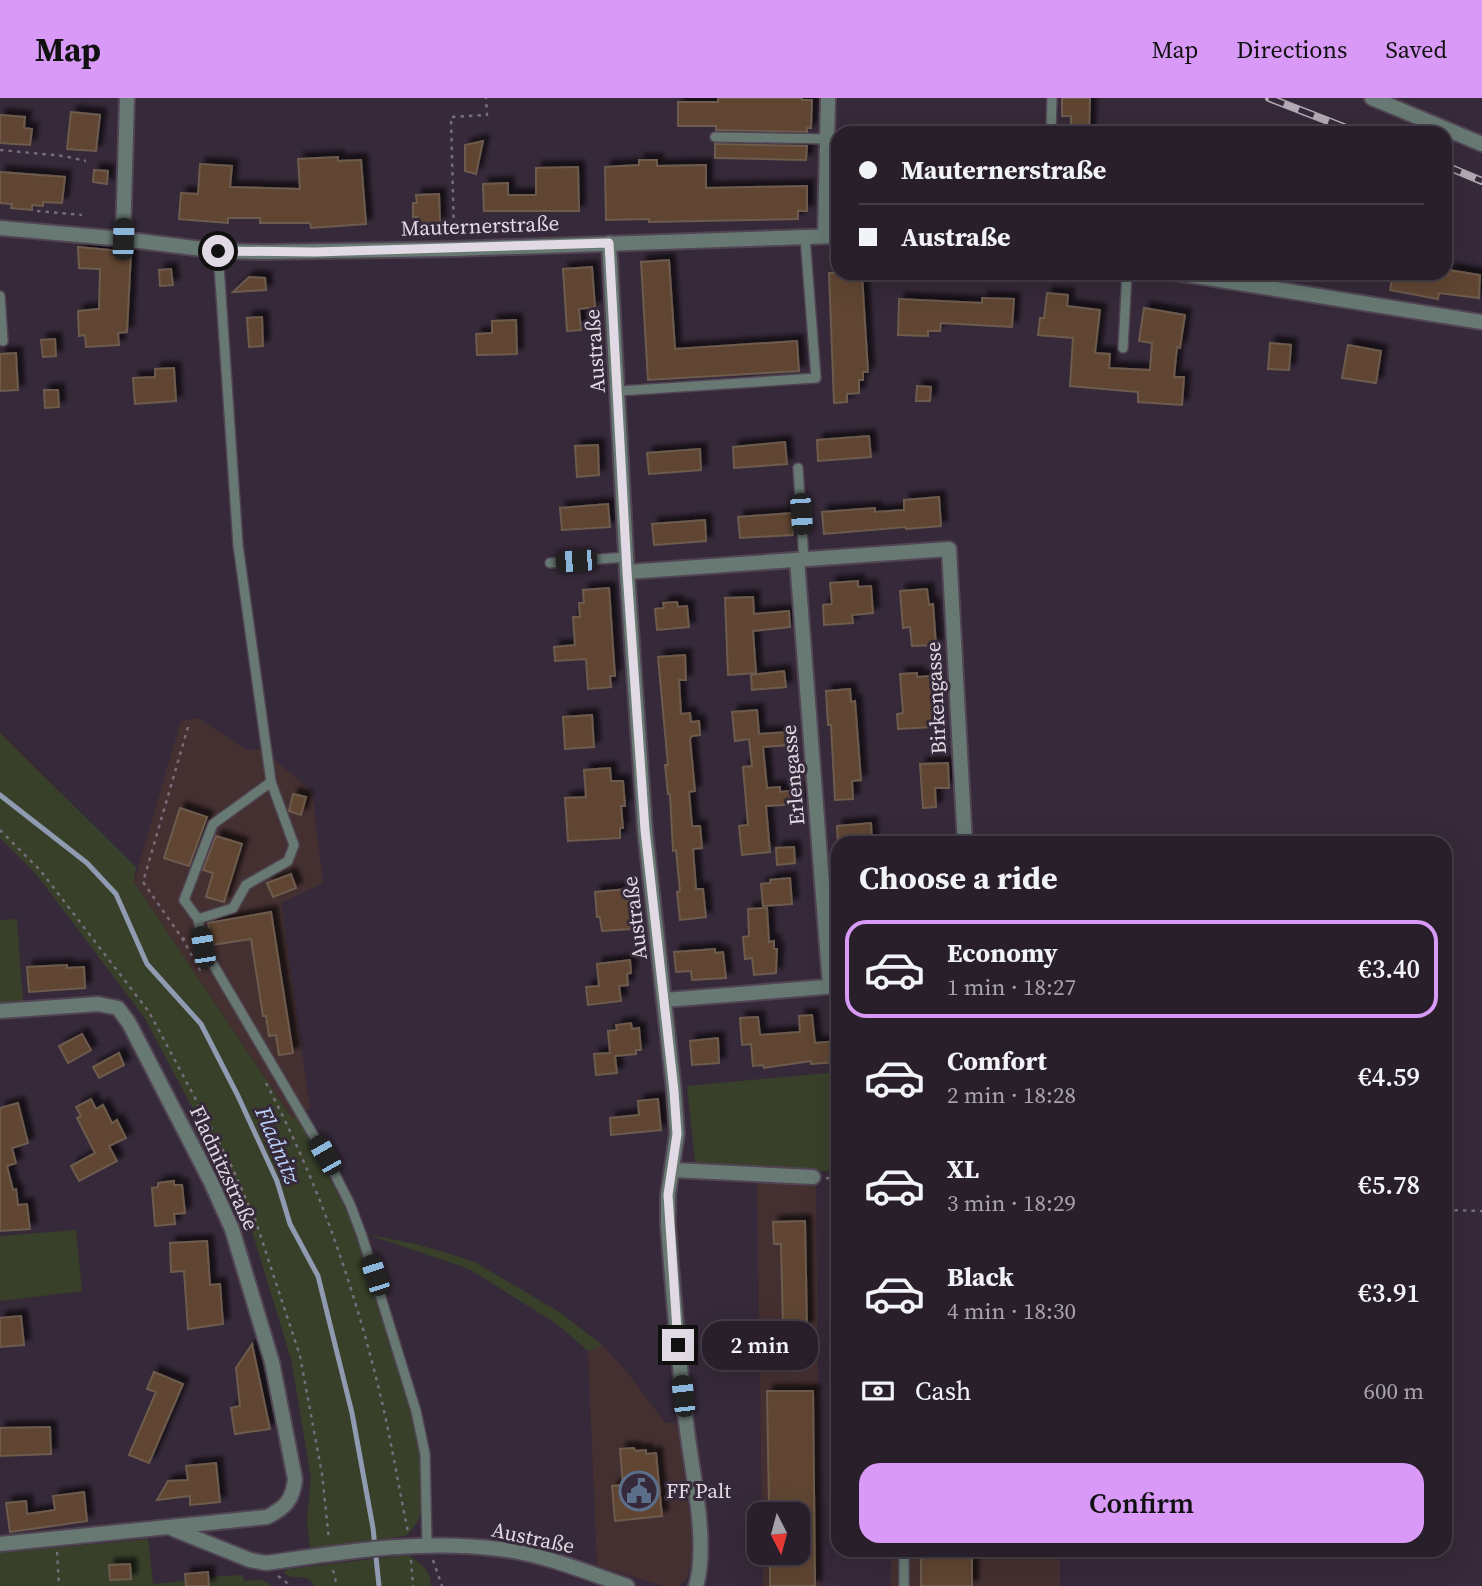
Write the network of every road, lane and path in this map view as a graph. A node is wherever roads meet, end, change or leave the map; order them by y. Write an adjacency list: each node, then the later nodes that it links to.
1 (127, 98): 20 (street)
2 (486, 98): 22 (path)
3 (828, 98): 10 (street)
4 (1052, 98): 6 (lane)
5 (1372, 98): 7 (street)
6 (1051, 126)
7 (1439, 126)
8 (1452, 131): 11 (street)
9 (715, 137): 10 (lane)
10 (827, 139): 16 (street)
11 (1482, 144)
12 (0, 150): 13 (path)
13 (86, 162)
14 (37, 211): 15 (path)
15 (82, 215)
16 (831, 217)
17 (0, 228): 20 (street, Mauternerstraße)
18 (831, 236): 19 (street, Mauternerstraße)
19 (805, 237): 21 (street, Mauternerstraße); 30 (lane)
20 (123, 239): 23 (street, Mauternerstraße)
21 (609, 243): 22 (street, Mauternerstraße); 30 (street, Austraße)
22 (454, 249): 23 (street, Mauternerstraße)
23 (218, 251): 36 (lane)
24 (1127, 280): 29 (lane)
25 (1221, 280): 27 (street)
26 (0, 296): 28 (lane)
27 (1482, 321)
28 (3, 341)
29 (1123, 348)
30 (619, 391): 34 (street, Austraße)
31 (798, 468): 32 (lane)
32 (801, 560): 34 (street); 38 (street, Birkengasse); 41 (street, Erlengasse)
33 (550, 563): 34 (lane)
34 (627, 565): 43 (street, Austraße)
35 (188, 727): 40 (path)
36 (271, 782): 39 (lane); 39 (lane)
37 (0, 830): 45 (path)
38 (965, 836)
39 (198, 919): 40 (lane)
40 (203, 947): 54 (lane)
41 (831, 947)
42 (831, 986): 43 (street)
43 (665, 1000): 47 (street, Austraße)
44 (0, 1011): 51 (street, Fladnitzstraße)
45 (149, 1012)
46 (268, 1087): 55 (path)
47 (673, 1170): 48 (street); 61 (street, Austraße)
48 (813, 1177)
49 (1452, 1210): 50 (path)
50 (1482, 1212)
51 (168, 1527): 52 (street); 55 (street, Austraße)
52 (57, 1539): 53 (street); 57 (path)
53 (0, 1544)
54 (427, 1544): 55 (street, Austraße); 59 (path); 60 (street, Austraße)
55 (411, 1545): 58 (path)
56 (904, 1557): 62 (lane)
57 (59, 1586)
58 (412, 1586)
59 (442, 1586)
60 (627, 1586)
61 (696, 1586)
62 (904, 1586)

